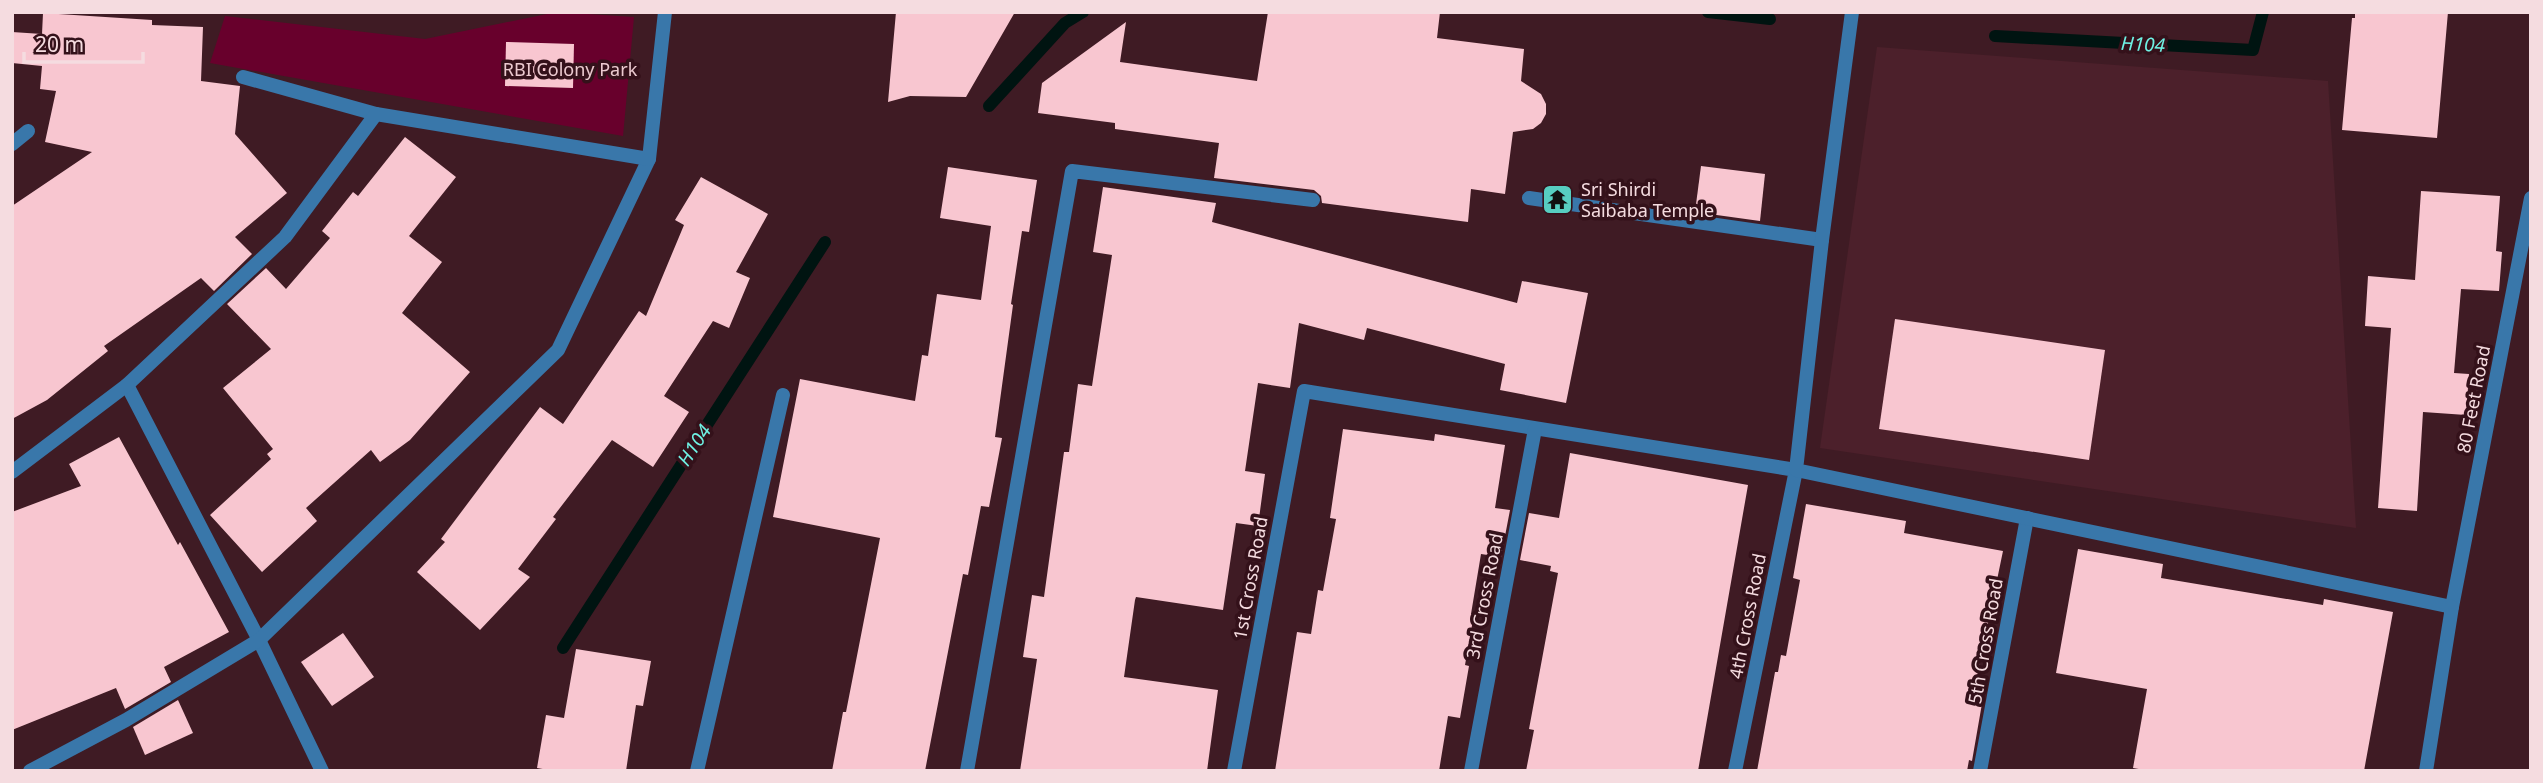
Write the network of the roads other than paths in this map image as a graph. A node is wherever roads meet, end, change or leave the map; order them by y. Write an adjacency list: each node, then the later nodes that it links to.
1 (665, 12): 7 (street)
2 (1852, 12): 11 (street, 4th Cross Road)
3 (243, 77): 4 (street)
4 (376, 114): 7 (street); 12 (street)
5 (28, 131): 6 (street)
6 (12, 144)
7 (649, 159): 19 (street)
8 (1529, 198): 11 (street)
9 (2531, 198): 18 (street, 80 Feet Road)
10 (1313, 200): 23 (street)
11 (1822, 240): 15 (street, 4th Cross Road)
12 (127, 385): 16 (street); 19 (street)
13 (783, 395): 22 (street)
14 (1535, 429): 15 (street); 24 (street, 1st Cross Road); 25 (street, 3rd Cross Road)
15 (1797, 470): 17 (street); 26 (street, 4th Cross Road)
16 (12, 472)
17 (2027, 518): 18 (street); 27 (street, 5th Cross Road)
18 (2452, 607): 28 (street, 80 Feet Road)
19 (259, 640): 20 (street); 21 (street)
20 (30, 771)
21 (322, 771)
22 (697, 771)
23 (967, 771)
24 (1234, 771)
25 (1471, 771)
26 (1735, 771)
27 (1980, 771)
28 (2426, 771)

